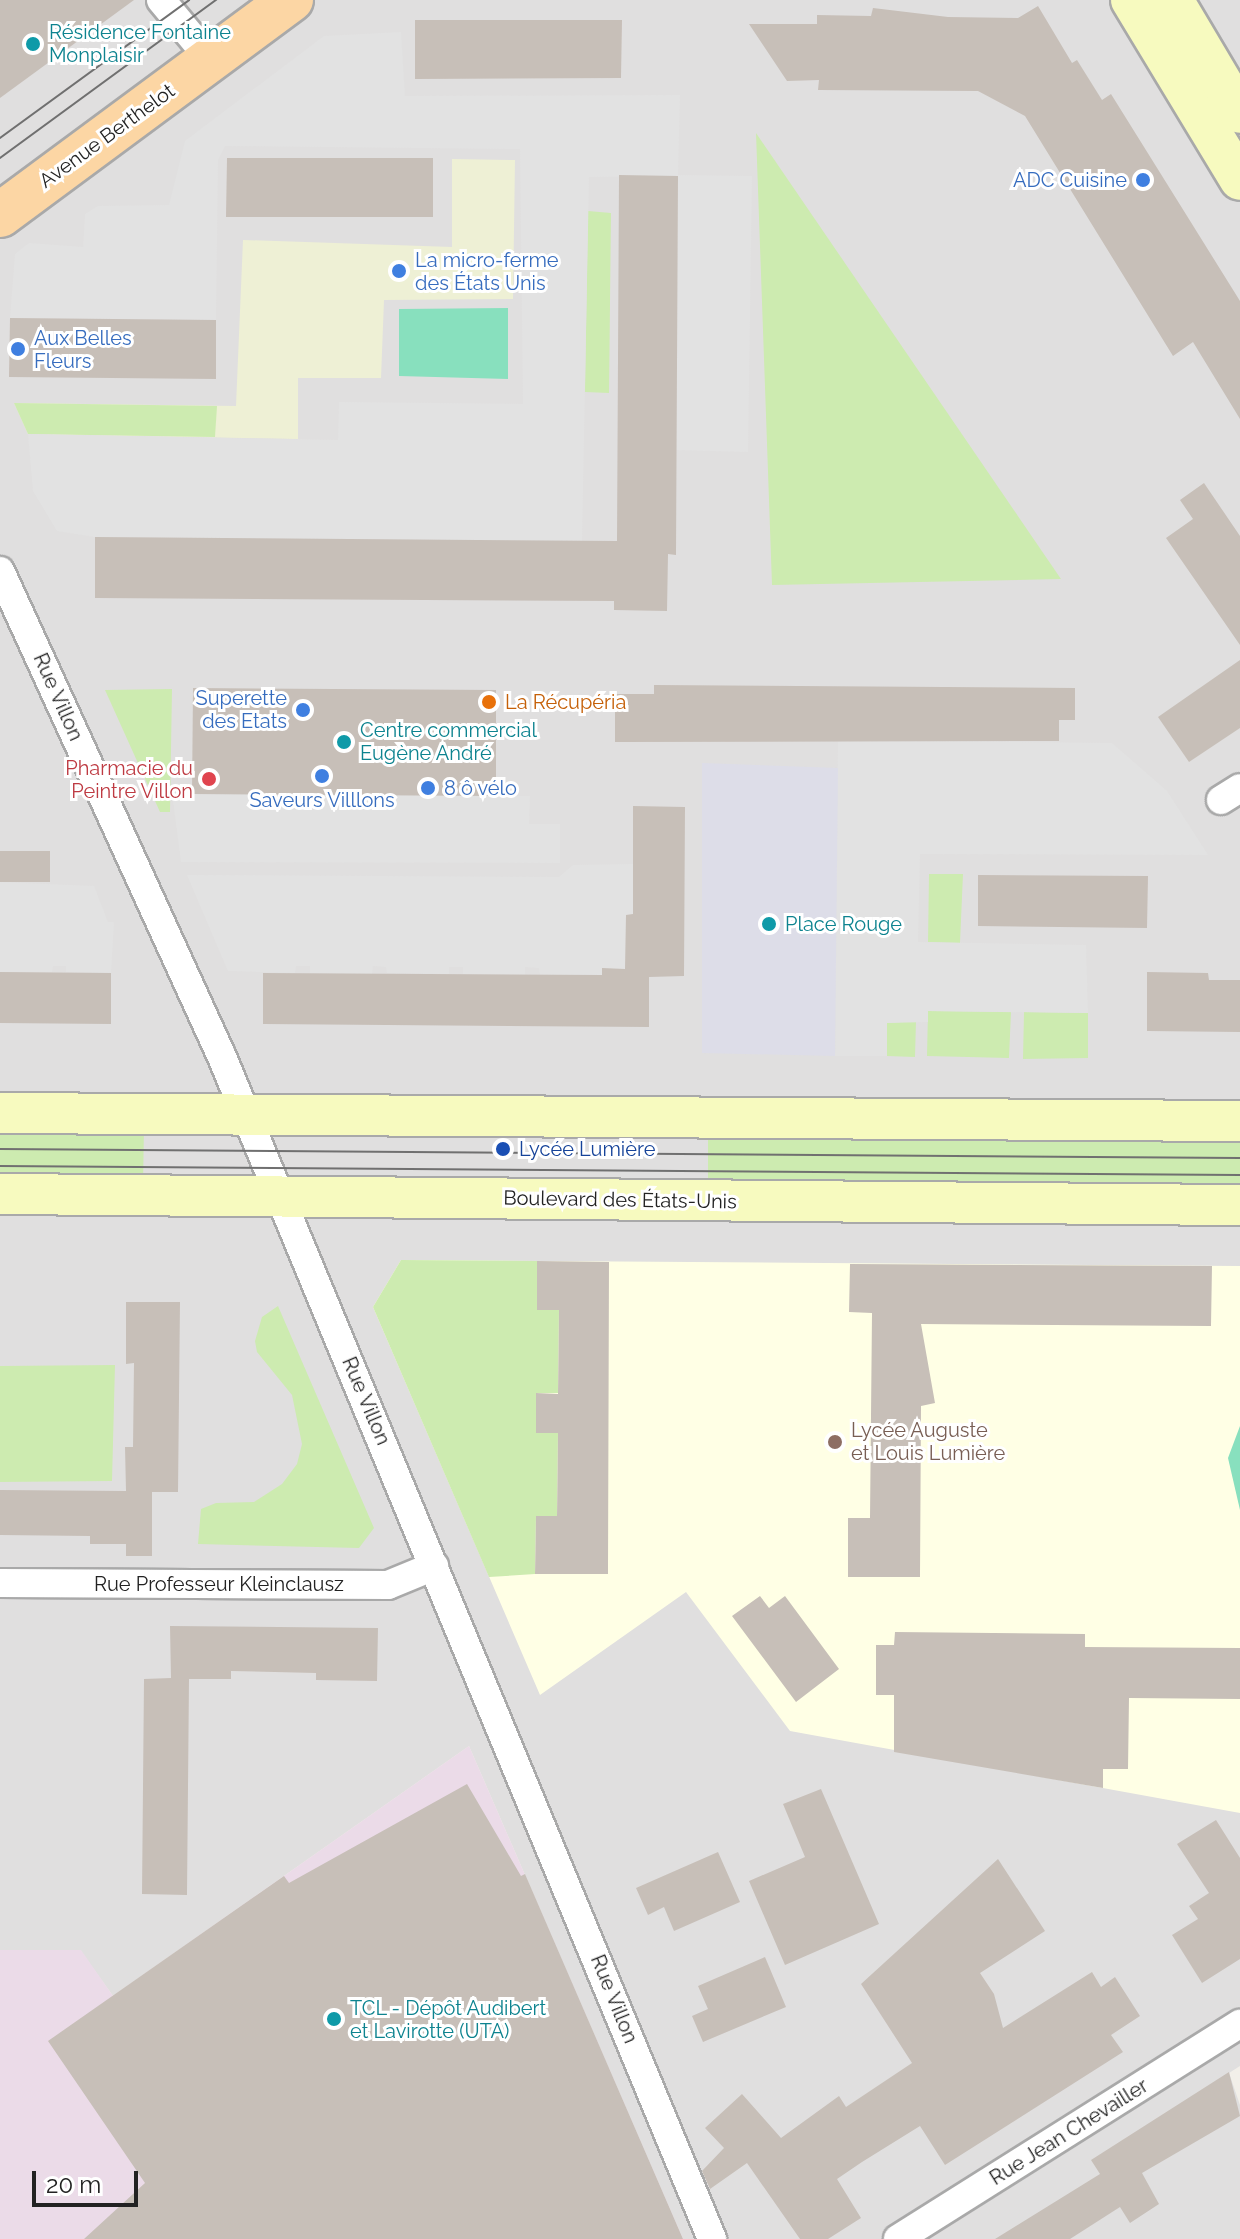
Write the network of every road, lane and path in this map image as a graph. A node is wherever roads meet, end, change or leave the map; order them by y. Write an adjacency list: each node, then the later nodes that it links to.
1 (161, 0): 5 (street)
2 (291, 0): 5 (main road, Avenue Berthelot)
3 (1131, 0): 7 (main road)
4 (1173, 0): 6 (main road)
5 (211, 60): 8 (main road, Avenue Berthelot)
6 (1240, 113)
7 (1240, 180)
8 (0, 215)
9 (0, 571): 11 (street, Rue Villon)
10 (0, 1113): 11 (main road)
11 (244, 1113): 12 (main road); 14 (street, Rue Villon)
12 (1240, 1121)
13 (0, 1194): 14 (main road, Boulevard des États-Unis)
14 (282, 1200): 15 (main road, Boulevard des États-Unis); 16 (street, Rue Villon)
15 (1240, 1205)
16 (434, 1566): 17 (street, Rue Professeur Kleinclausz); 19 (street, Rue Villon)
17 (0, 1583)
18 (1240, 2024): 20 (street, Rue Jean Chevailler)
19 (712, 2239)
20 (898, 2239)

